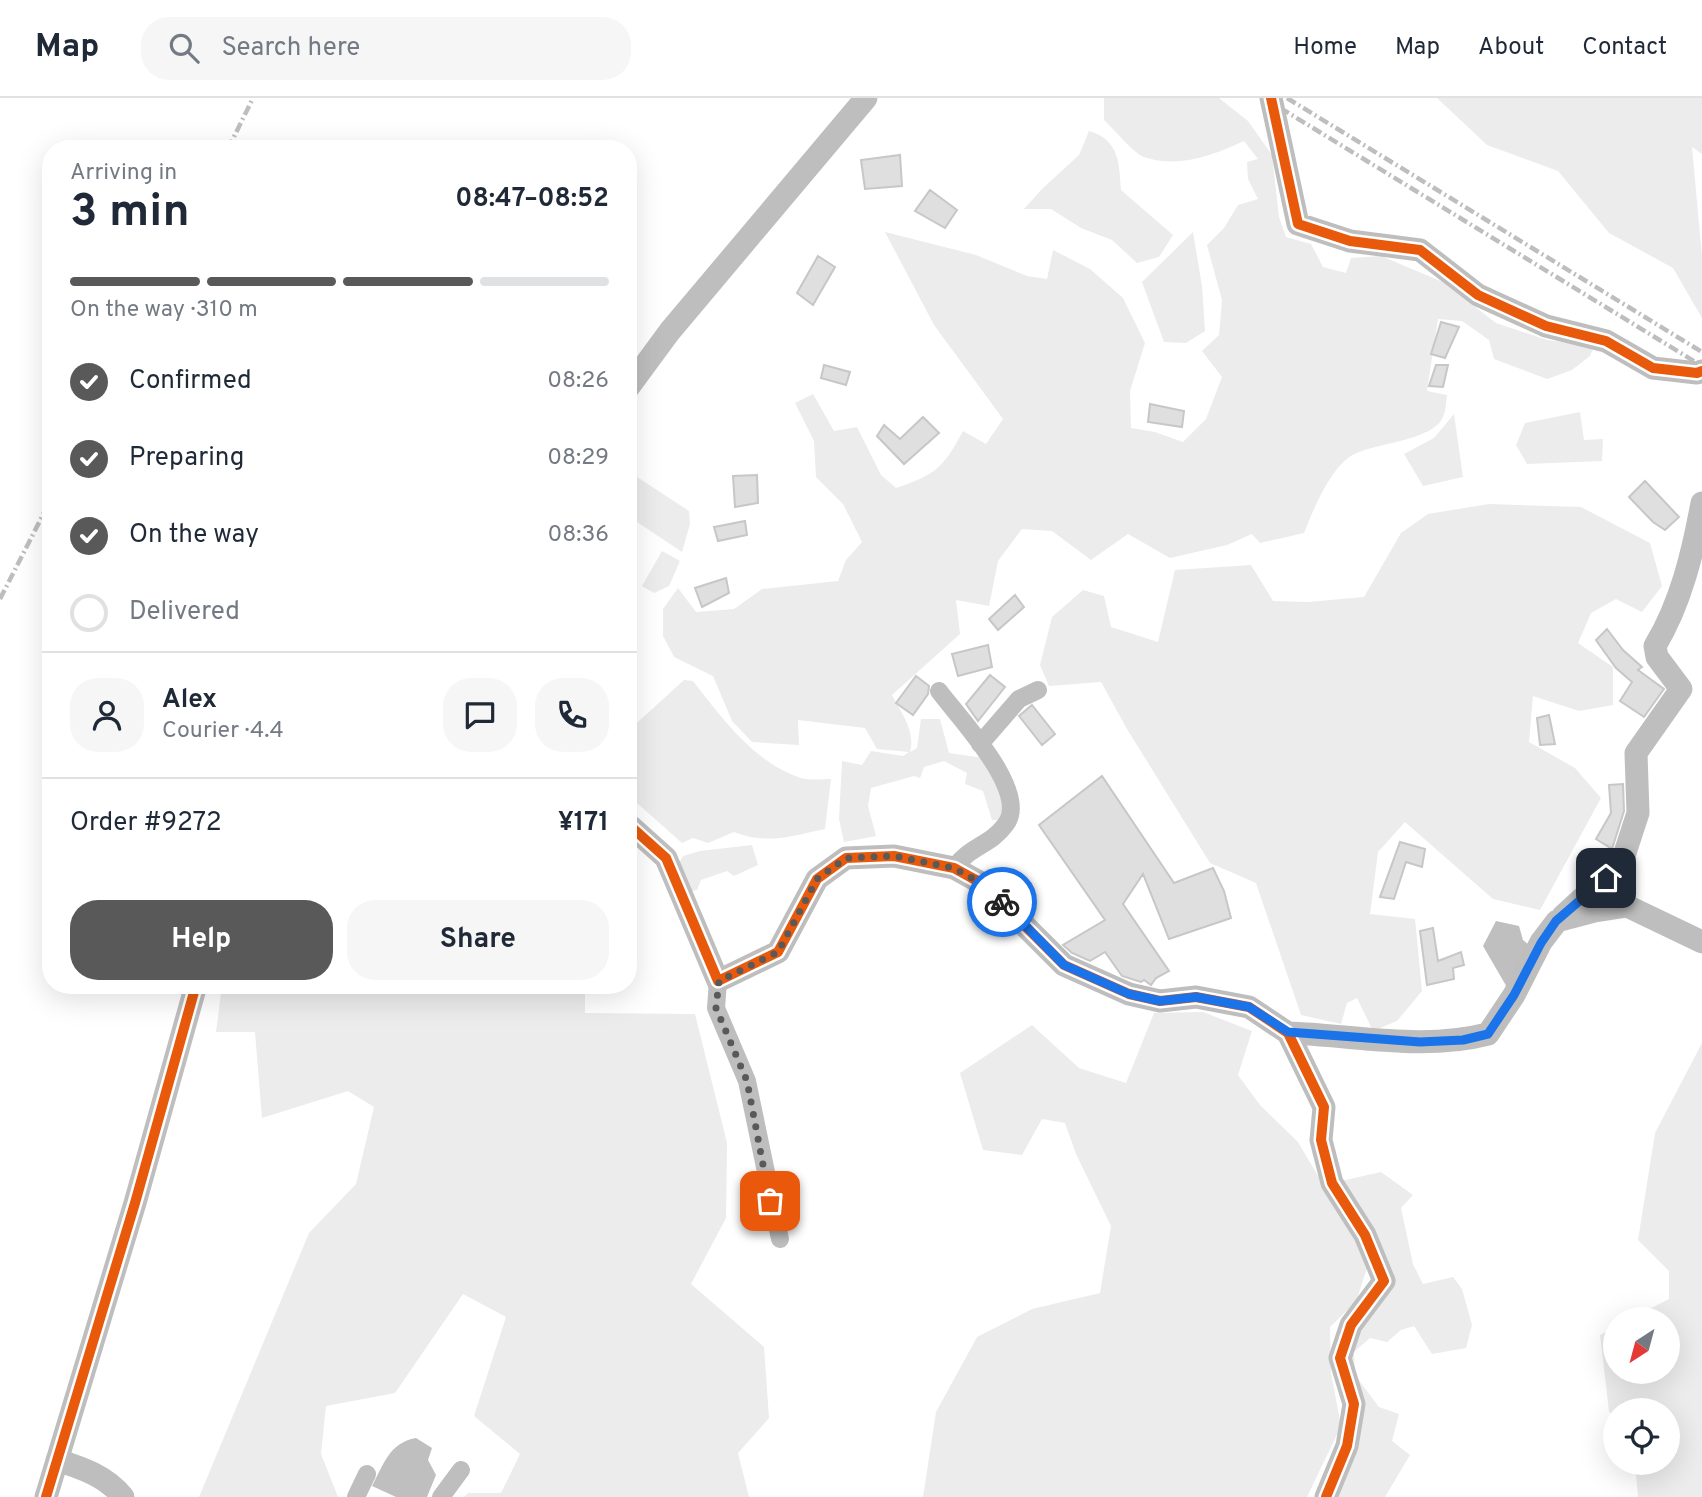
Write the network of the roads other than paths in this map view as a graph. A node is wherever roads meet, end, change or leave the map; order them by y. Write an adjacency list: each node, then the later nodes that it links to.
1 (866, 98): 4 (street)
2 (1271, 98): 3 (street)
3 (1702, 371)
4 (637, 376)
5 (1702, 503): 11 (street)
6 (1038, 690): 8 (street)
7 (939, 691): 8 (street)
8 (980, 744): 10 (street)
9 (637, 832): 13 (street)
10 (954, 868): 13 (street); 15 (street)
11 (1556, 921): 12 (street); 15 (street)
12 (1702, 942)
13 (719, 981): 16 (street)
14 (193, 994): 17 (street)
15 (1288, 1032): 24 (street)
16 (780, 1239)
17 (57, 1460): 20 (street); 21 (street)
18 (461, 1470): 23 (street)
19 (367, 1474): 22 (street)
20 (46, 1497)
21 (122, 1497)
22 (356, 1497)
23 (440, 1497)
24 (1326, 1497)

